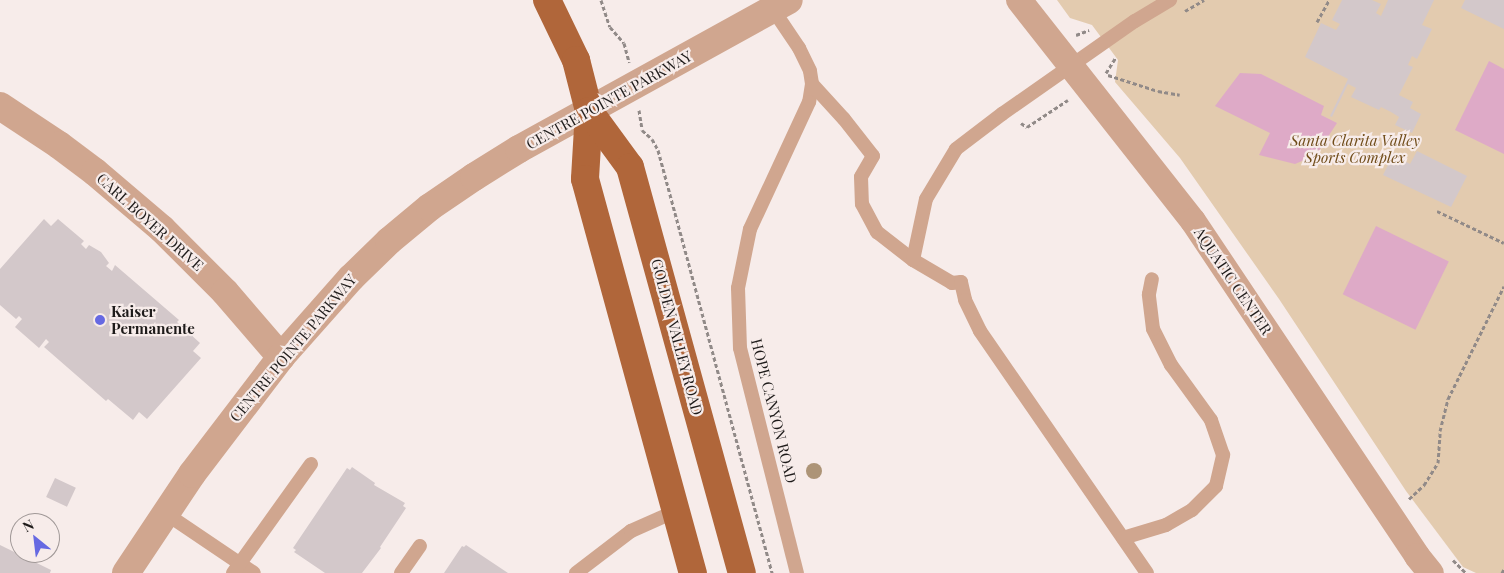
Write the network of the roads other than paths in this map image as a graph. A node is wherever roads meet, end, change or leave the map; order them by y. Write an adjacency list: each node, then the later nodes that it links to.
1 (547, 0): 8 (main road, GOLDEN VALLEY ROAD)
2 (1019, 0): 5 (street, AQUATIC CENTER)
3 (1170, 0): 5 (lane)
4 (776, 3): 6 (lane); 8 (street, CENTRE POINTE PARKWAY)
5 (1070, 66): 9 (lane); 26 (street, AQUATIC CENTER)
6 (812, 84): 9 (lane); 24 (lane, HOPE CANYON ROAD)
7 (0, 106): 11 (street, CARL BOYER DRIVE)
8 (590, 111): 11 (street, CENTRE POINTE PARKWAY); 13 (main road, GOLDEN VALLEY ROAD); 23 (main road, GOLDEN VALLEY ROAD)
9 (913, 260): 15 (lane)
10 (1152, 279): 15 (lane)
11 (282, 357): 14 (street, CENTRE POINTE PARKWAY)
12 (311, 464): 17 (lane)
13 (676, 511): 21 (lane); 22 (main road, GOLDEN VALLEY ROAD)
14 (165, 513): 17 (lane); 18 (street, CENTRE POINTE PARKWAY)
15 (1123, 538): 25 (lane)
16 (420, 546): 20 (lane)
17 (237, 568): 19 (lane)
18 (126, 573)
19 (254, 573)
20 (401, 573)
21 (576, 573)
22 (693, 573)
23 (742, 573)
24 (797, 573)
25 (1147, 573)
26 (1431, 573)

